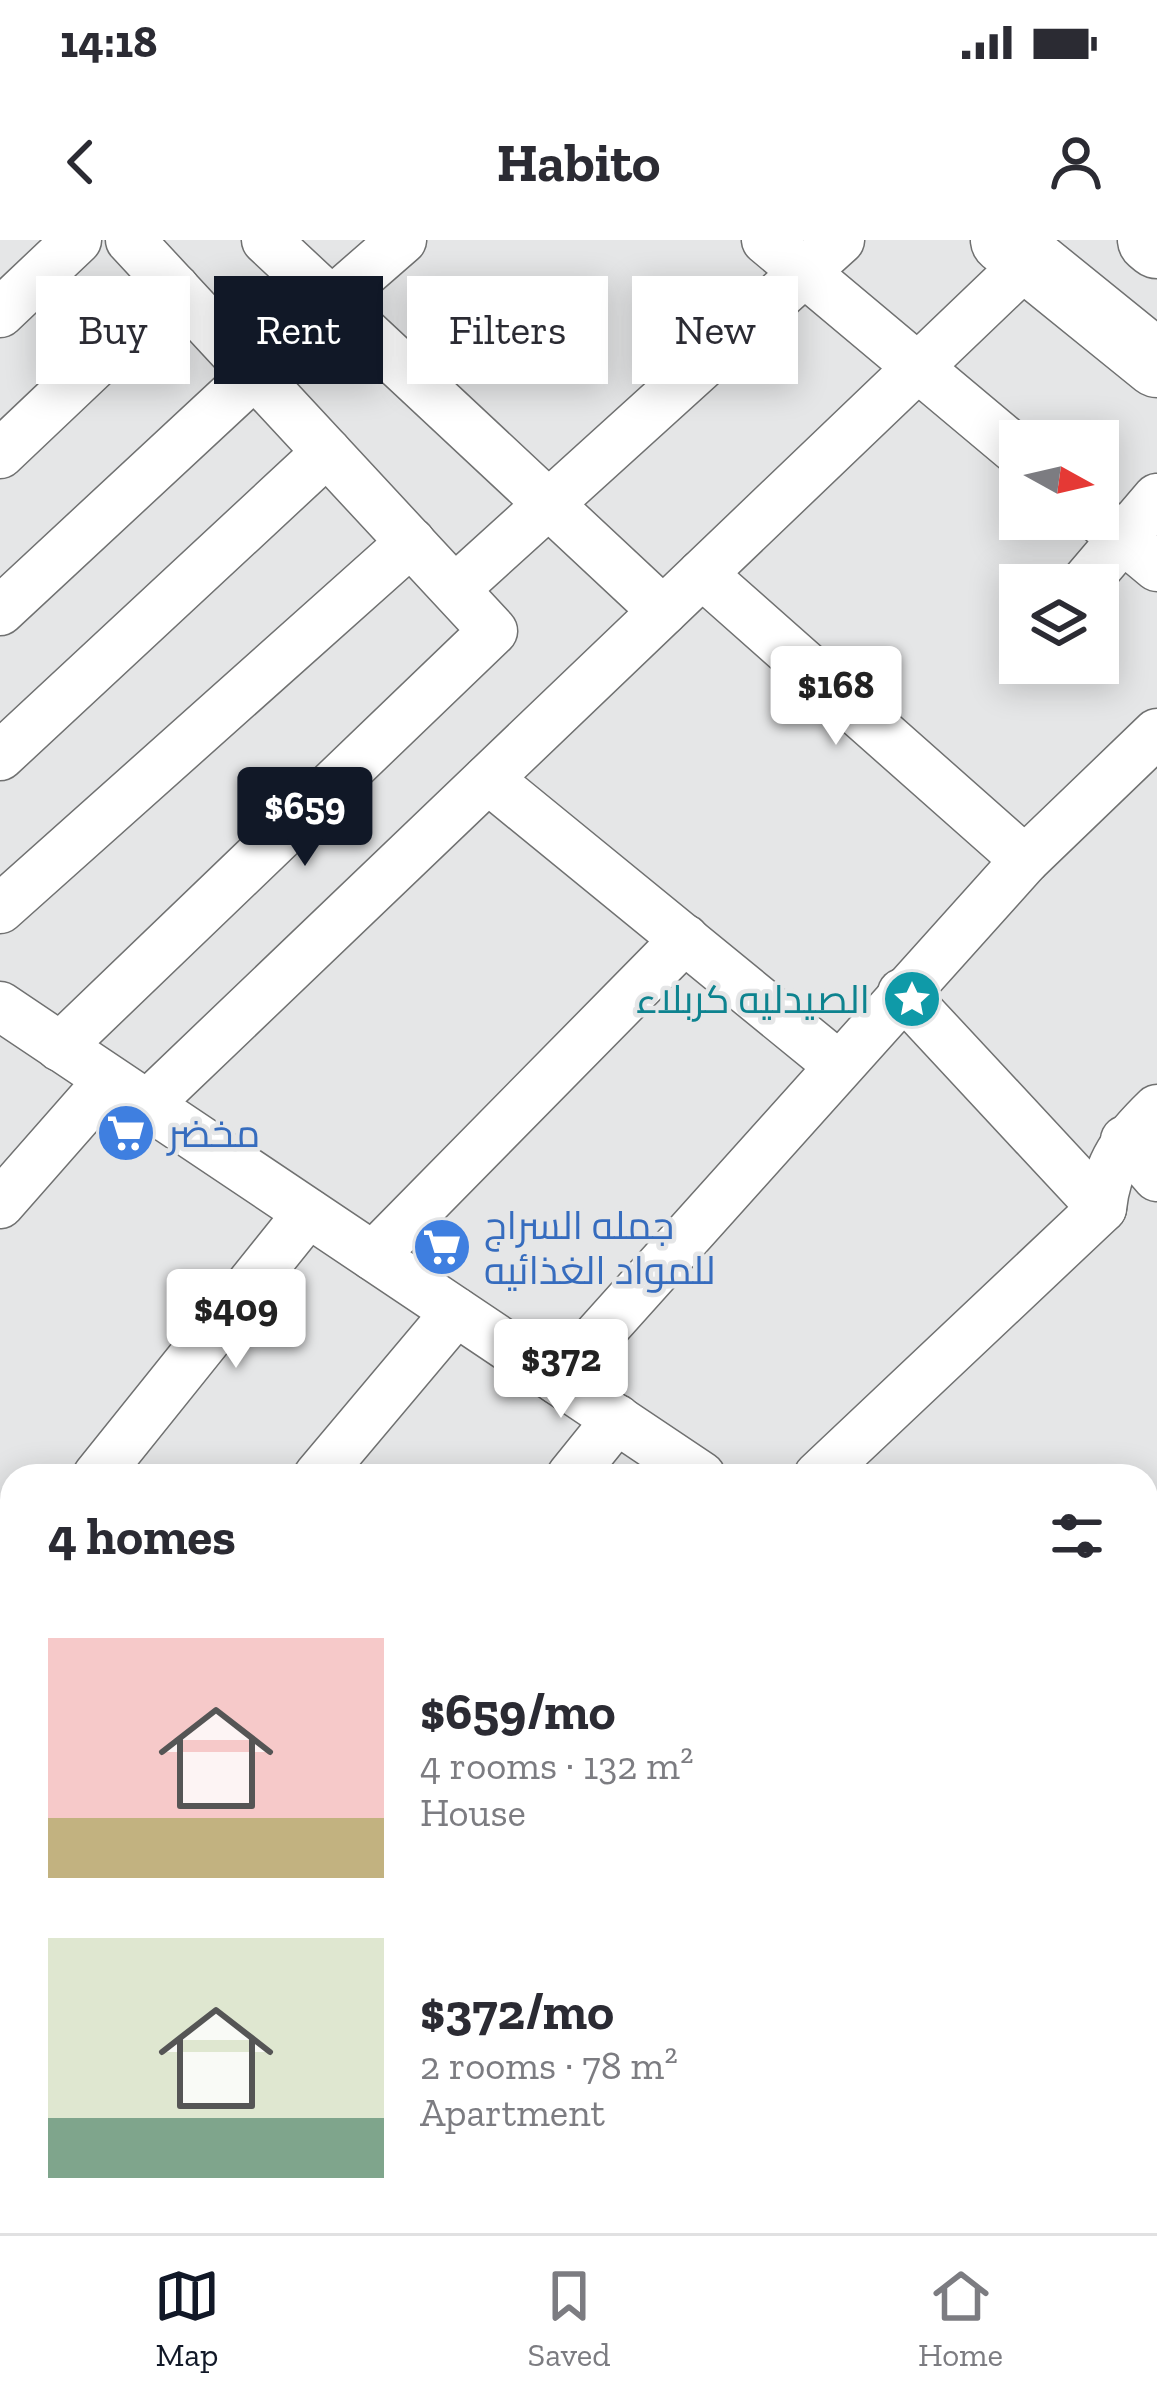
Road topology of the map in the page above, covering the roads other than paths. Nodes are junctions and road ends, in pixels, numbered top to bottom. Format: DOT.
graph roads {
  1 [pos="77,240"];
  2 [pos="130,240"];
  3 [pos="266,240"];
  4 [pos="402,240"];
  5 [pos="766,240"];
  6 [pos="1017,251"];
  7 [pos="823,256"];
  8 [pos="164,276"];
  9 [pos="304,276"];
  10 [pos="361,276"];
  11 [pos="190,304"];
  12 [pos="0,313"];
  13 [pos="214,330"];
  14 [pos="383,349"];
  15 [pos="1157,364"];
  16 [pos="918,368"];
  17 [pos="74,384"];
  18 [pos="243,384"];
  19 [pos="263,384"];
  20 [pos="999,436"];
  21 [pos="327,452"];
  22 [pos="0,454"];
  23 [pos="1157,498"];
  24 [pos="549,504"];
  25 [pos="1126,541"];
  26 [pos="411,542"];
  27 [pos="1104,564"];
  28 [pos="702,574"];
  29 [pos="455,589"];
  30 [pos="0,611"];
  31 [pos="663,611"];
  32 [pos="1157,733"];
  33 [pos="0,756"];
  34 [pos="488,779"];
  35 [pos="1025,860"];
  36 [pos="0,909"];
  37 [pos="685,939"];
  38 [pos="902,993"];
  39 [pos="5,1021"];
  40 [pos="59,1047"];
  41 [pos="838,1065"];
  42 [pos="128,1092"];
  43 [pos="1141,1125"];
  44 [pos="1157,1177"];
  45 [pos="0,1204"];
  46 [pos="1102,1208"];
  47 [pos="308,1213"];
  48 [pos="373,1256"];
  49 [pos="456,1312"];
  50 [pos="558,1380"];
  51 [pos="616,1419"];
  52 [pos="108,1464"];
  53 [pos="328,1464"];
  54 [pos="580,1464"];
  55 [pos="683,1464"];
  56 [pos="831,1464"];
  1 -- 12 [label="street"];
  2 -- 8 [label="street"];
  3 -- 9 [label="street"];
  4 -- 10 [label="street"];
  5 -- 7 [label="street"];
  6 -- 15 [label="highway"];
  6 -- 16 [label="street"];
  7 -- 16 [label="street"];
  7 -- 24 [label="street"];
  11 -- 13 [label="street"];
  14 -- 24 [label="street"];
  16 -- 20 [label="street"];
  16 -- 28 [label="street"];
  17 -- 22 [label="street"];
  18 -- 30 [label="street"];
  19 -- 21 [label="street"];
  21 -- 26 [label="street"];
  21 -- 33 [label="street"];
  23 -- 25 [label="street"];
  24 -- 29 [label="street"];
  24 -- 31 [label="street"];
  25 -- 27 [label="street"];
  26 -- 29 [label="street"];
  26 -- 36 [label="street"];
  28 -- 31 [label="street"];
  28 -- 35 [label="street"];
  29 -- 40 [label="street"];
  31 -- 34 [label="street"];
  32 -- 35 [label="street"];
  34 -- 37 [label="street"];
  34 -- 42 [label="street"];
  35 -- 38 [label="street"];
  37 -- 41 [label="street"];
  37 -- 48 [label="street"];
  38 -- 41 [label="street"];
  38 -- 46 [label="street"];
  39 -- 40 [label="street"];
  40 -- 42 [label="street"];
  41 -- 50 [label="street"];
  42 -- 45 [label="street"];
  42 -- 47 [label="street"];
  43 -- 44 [label="street"];
  43 -- 46 [label="street"];
  46 -- 56 [label="street"];
  47 -- 48 [label="street"];
  47 -- 52 [label="street"];
  48 -- 49 [label="street"];
  49 -- 50 [label="street"];
  49 -- 53 [label="street"];
  50 -- 51 [label="street"];
  51 -- 54 [label="street"];
  51 -- 55 [label="street"];
}
